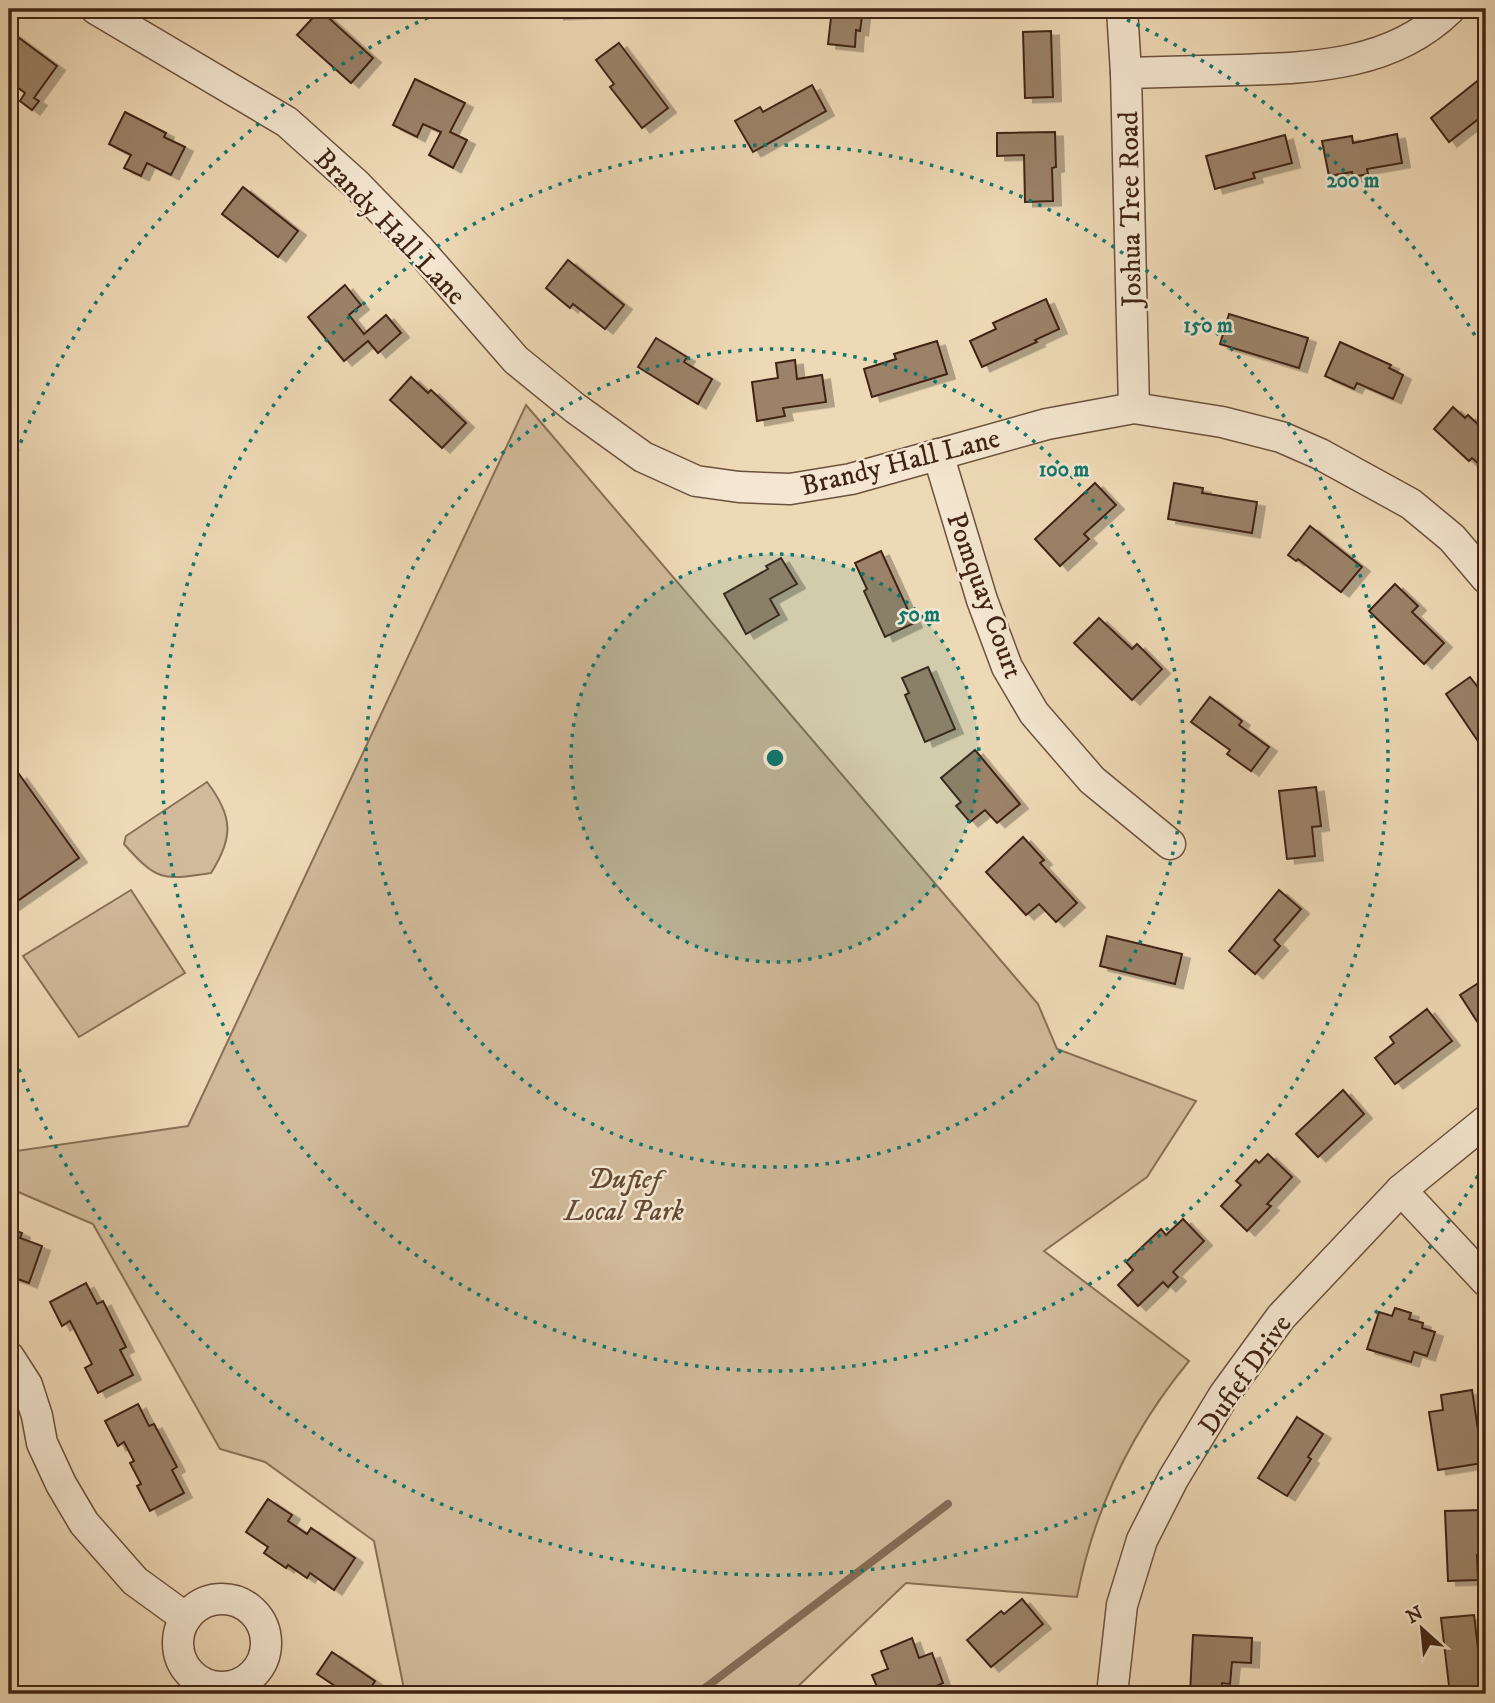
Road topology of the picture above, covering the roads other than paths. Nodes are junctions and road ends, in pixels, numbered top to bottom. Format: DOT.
graph roads {
  1 [pos="96,9"];
  2 [pos="1122,9"];
  3 [pos="1450,9"];
  4 [pos="1126,73"];
  5 [pos="1134,408"];
  6 [pos="938,454"];
  7 [pos="1486,578"];
  8 [pos="1170,844"];
  9 [pos="1486,1121"];
  10 [pos="1401,1190"];
  11 [pos="1486,1281"];
  12 [pos="9,1357"];
  13 [pos="186,1618"];
  14 [pos="1112,1694"];
  1 -- 6 [label="street, Brandy Hall Lane"];
  2 -- 4 [label="street, Joshua Tree Road"];
  3 -- 4 [label="street"];
  4 -- 5 [label="street, Joshua Tree Road"];
  5 -- 6 [label="street, Brandy Hall Lane"];
  5 -- 7 [label="street, Brandy Hall Lane"];
  6 -- 8 [label="street, Pomquay Court"];
  9 -- 10 [label="street, Dufief Drive"];
  10 -- 11 [label="street"];
  10 -- 14 [label="street, Dufief Drive"];
  12 -- 13 [label="street"];
}
